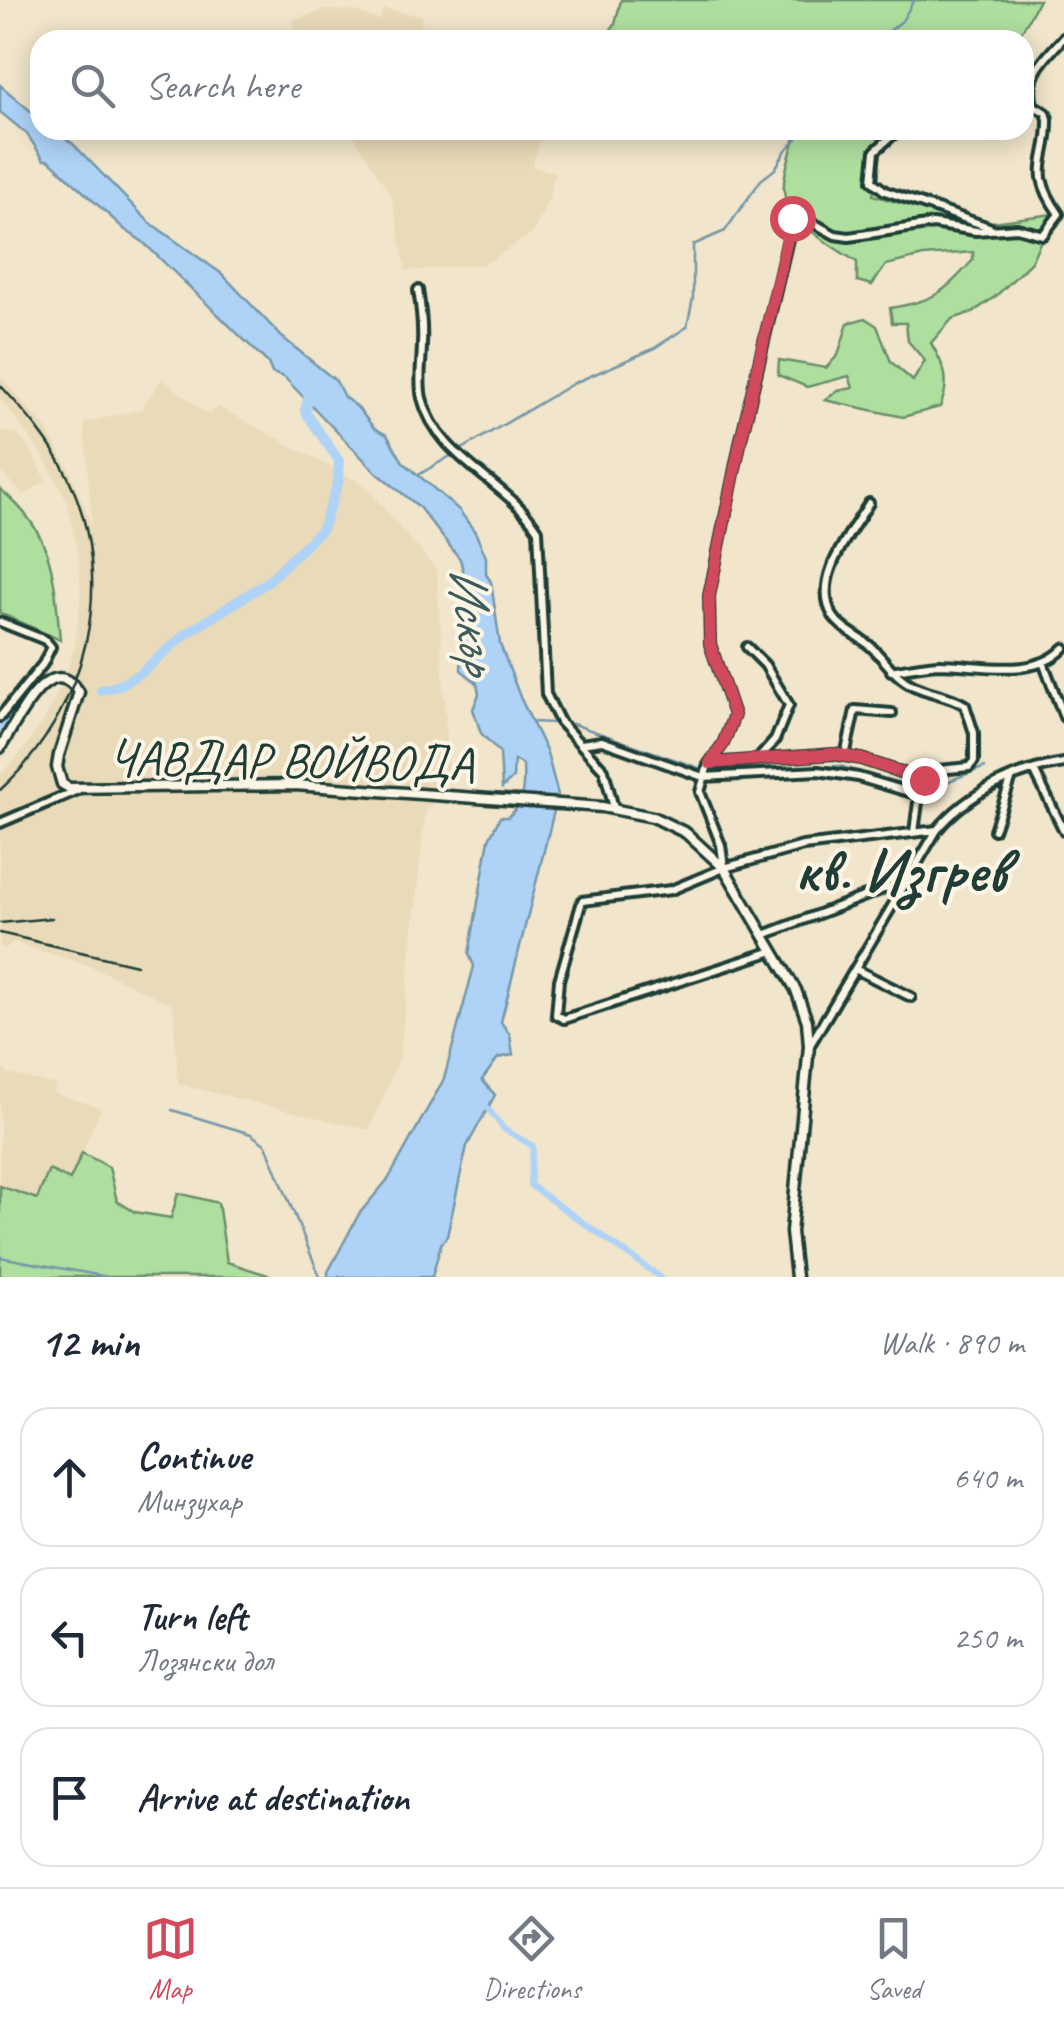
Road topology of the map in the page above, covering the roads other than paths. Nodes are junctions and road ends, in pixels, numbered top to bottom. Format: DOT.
graph roads {
  1 [pos="1064,37"];
  2 [pos="1034,71"];
  3 [pos="1034,106"];
  4 [pos="887,140"];
  5 [pos="1061,211"];
  6 [pos="994,228"];
  7 [pos="418,290"];
  8 [pos="869,503"];
  9 [pos="0,622"];
  10 [pos="748,647"];
  11 [pos="1064,648"];
  12 [pos="1044,662"];
  13 [pos="891,671"];
  14 [pos="892,713"];
  15 [pos="0,717"];
  16 [pos="1064,717"];
  17 [pos="580,744"];
  18 [pos="0,748"];
  19 [pos="845,756"];
  20 [pos="760,757"];
  21 [pos="1064,763"];
  22 [pos="706,770"];
  23 [pos="1034,770"];
  24 [pos="1012,779"];
  25 [pos="921,788"];
  26 [pos="78,790"];
  27 [pos="614,808"];
  28 [pos="0,822"];
  29 [pos="937,830"];
  30 [pos="994,830"];
  31 [pos="1064,831"];
  32 [pos="914,832"];
  33 [pos="724,868"];
  34 [pos="908,880"];
  35 [pos="764,935"];
  36 [pos="774,950"];
  37 [pos="856,970"];
  38 [pos="912,998"];
  39 [pos="809,1046"];
  40 [pos="796,1277"];
  1 -- 2 [label="street"];
  3 -- 5 [label="street"];
  4 -- 6 [label="street"];
  5 -- 6 [label="street"];
  6 -- 22 [label="street"];
  7 -- 17 [label="street"];
  8 -- 13 [label="street"];
  9 -- 15 [label="street"];
  10 -- 20 [label="street"];
  11 -- 12 [label="street"];
  12 -- 13 [label="street"];
  12 -- 16 [label="street"];
  13 -- 25 [label="street"];
  14 -- 19 [label="street"];
  17 -- 22 [label="street"];
  17 -- 27 [label="street"];
  18 -- 26 [label="street, ЧАВДАР ВОЙВОДА"];
  19 -- 20 [label="street"];
  19 -- 25 [label="street"];
  20 -- 22 [label="street"];
  21 -- 23 [label="street"];
  22 -- 25 [label="street"];
  22 -- 33 [label="street"];
  23 -- 24 [label="street"];
  23 -- 31 [label="street"];
  24 -- 29 [label="street"];
  24 -- 30 [label="street"];
  25 -- 32 [label="street"];
  26 -- 27 [label="street, ЧАВДАР ВОЙВОДА"];
  26 -- 28 [label="street"];
  27 -- 33 [label="street, ЧАВДАР ВОЙВОДА"];
  29 -- 32 [label="street"];
  29 -- 34 [label="street"];
  32 -- 33 [label="street"];
  33 -- 35 [label="street, ЧАВДАР ВОЙВОДА"];
  33 -- 36 [label="street"];
  34 -- 35 [label="street"];
  34 -- 37 [label="street"];
  35 -- 36 [label="street, ЧАВДАР ВОЙВОДА"];
  36 -- 39 [label="street, ЧАВДАР ВОЙВОДА"];
  37 -- 38 [label="street"];
  37 -- 39 [label="street"];
  39 -- 40 [label="street, ЧАВДАР ВОЙВОДА"];
}
